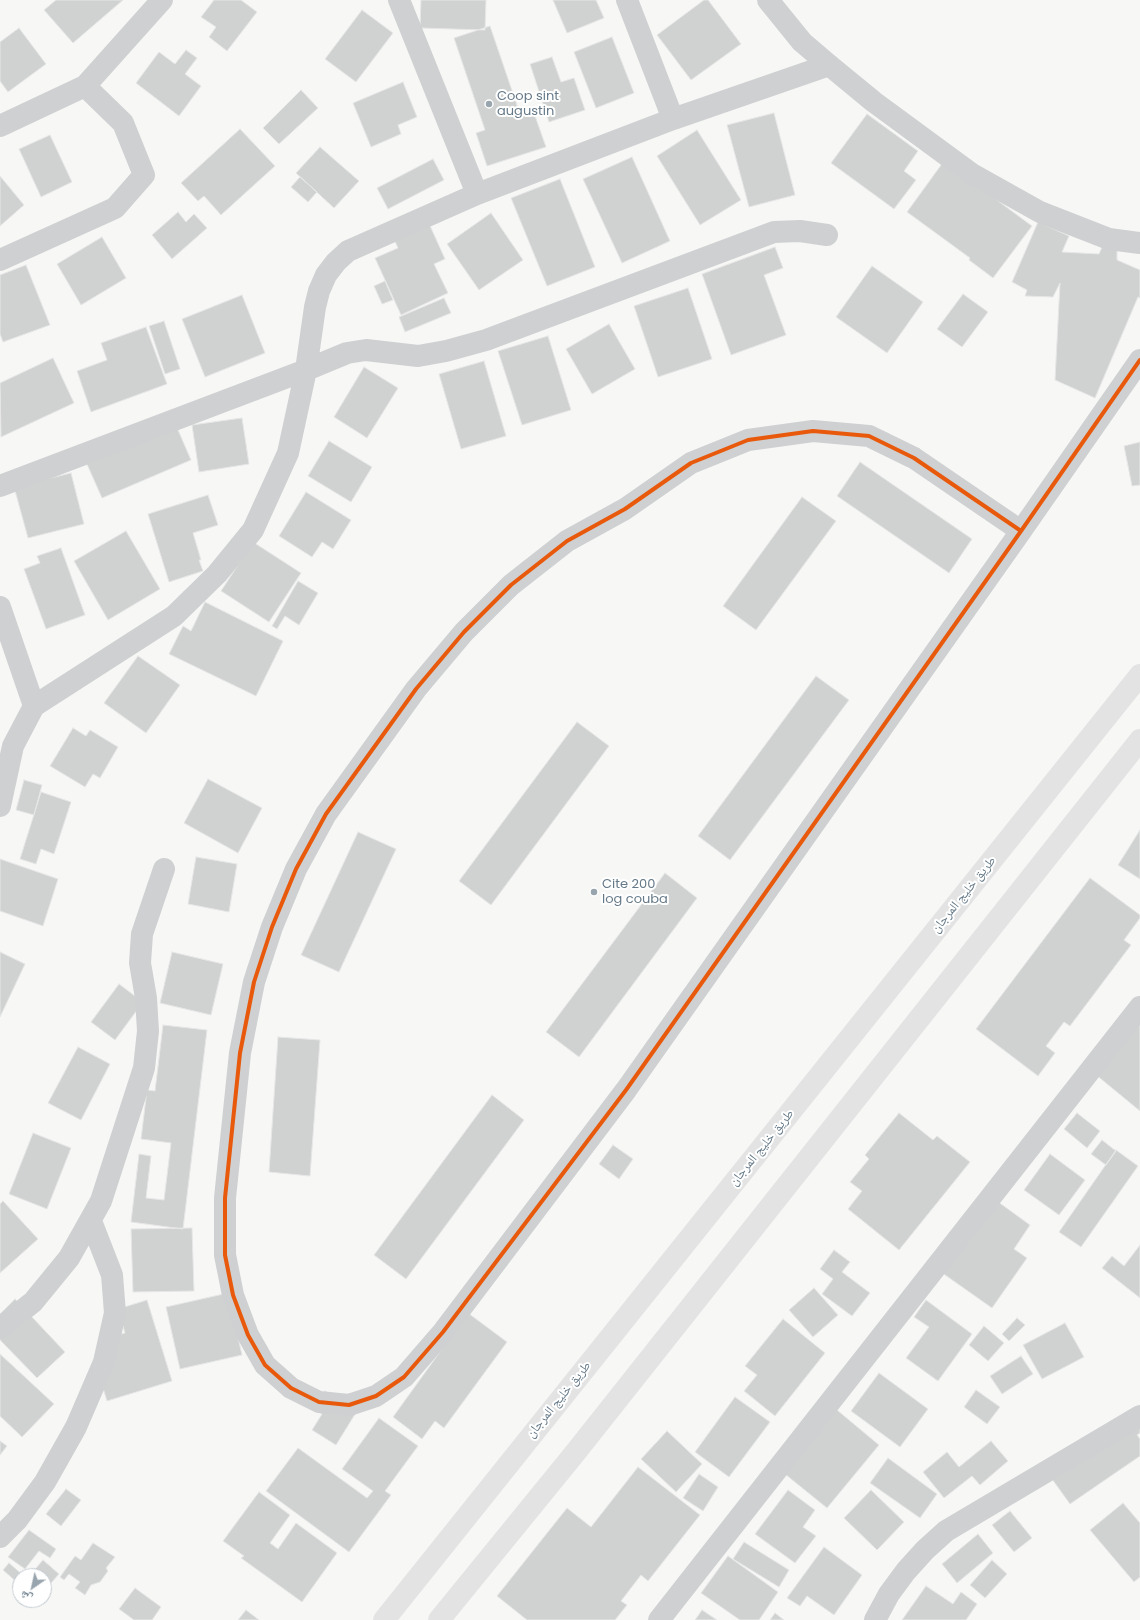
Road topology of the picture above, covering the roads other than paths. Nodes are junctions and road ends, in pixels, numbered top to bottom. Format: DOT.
graph roads {
  1 [pos="162,0"];
  2 [pos="399,0"];
  3 [pos="627,0"];
  4 [pos="768,0"];
  5 [pos="829,66"];
  6 [pos="85,86"];
  7 [pos="673,119"];
  8 [pos="0,126"];
  9 [pos="476,194"];
  10 [pos="827,235"];
  11 [pos="1140,243"];
  12 [pos="0,260"];
  13 [pos="1140,360"];
  14 [pos="306,370"];
  15 [pos="0,486"];
  16 [pos="1021,531"];
  17 [pos="0,608"];
  18 [pos="1140,675"];
  19 [pos="34,706"];
  20 [pos="1140,740"];
  21 [pos="0,806"];
  22 [pos="164,869"];
  23 [pos="1140,1008"];
  24 [pos="90,1221"];
  25 [pos="0,1328"];
  26 [pos="1140,1416"];
  27 [pos="0,1537"];
  28 [pos="384,1620"];
  29 [pos="439,1620"];
  30 [pos="659,1620"];
  31 [pos="875,1620"];
  1 -- 6 [label="street"];
  2 -- 9 [label="street"];
  3 -- 7 [label="street"];
  4 -- 5 [label="street"];
  5 -- 7 [label="street"];
  5 -- 11 [label="street"];
  6 -- 8 [label="street"];
  6 -- 12 [label="street"];
  7 -- 9 [label="street"];
  9 -- 14 [label="street"];
  10 -- 14 [label="street"];
  13 -- 16 [label="street"];
  14 -- 15 [label="street"];
  14 -- 19 [label="street"];
  16 -- 16 [label="street"];
  17 -- 19 [label="street"];
  18 -- 28 [label="main road, طريق خليج المرجان"];
  19 -- 21 [label="street"];
  20 -- 29 [label="main road"];
  22 -- 24 [label="street"];
  23 -- 30 [label="street"];
  24 -- 25 [label="street"];
  24 -- 27 [label="street"];
  26 -- 31 [label="street"];
}
